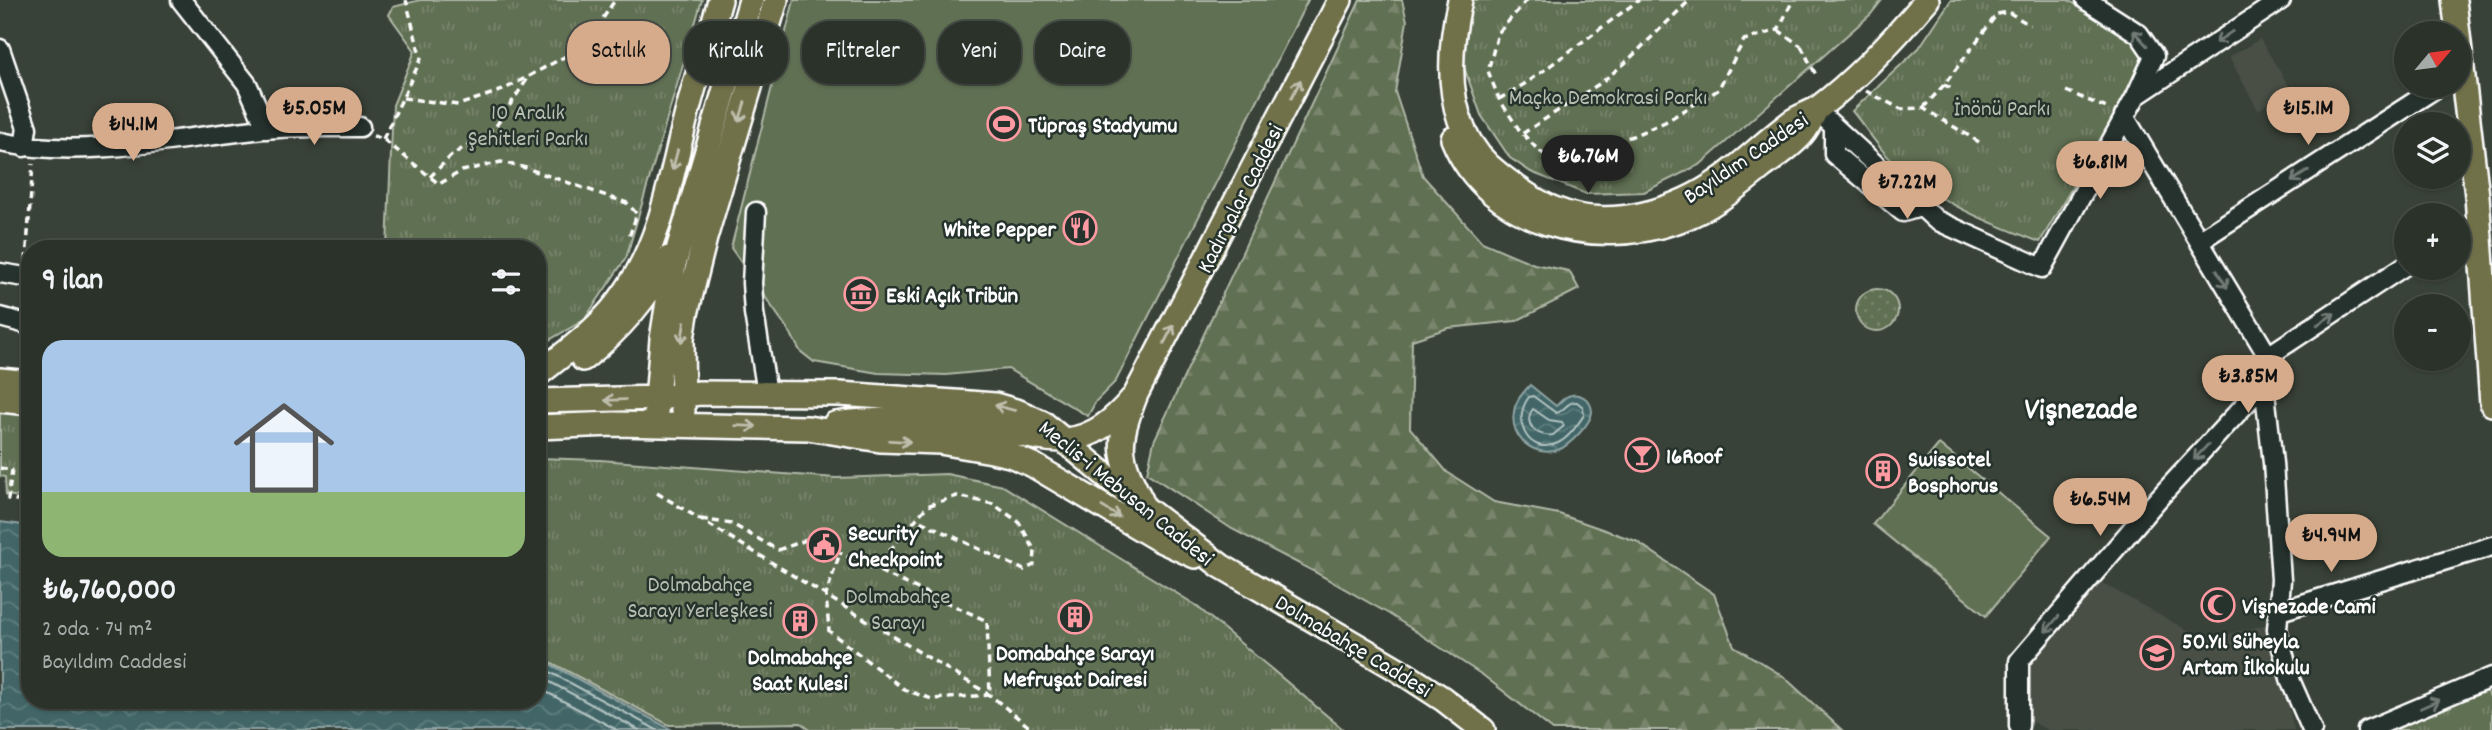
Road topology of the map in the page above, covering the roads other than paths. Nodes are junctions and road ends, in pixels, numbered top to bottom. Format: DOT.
graph roads {
  1 [pos="181,0"];
  2 [pos="720,0"];
  3 [pos="751,0"];
  4 [pos="776,0"];
  5 [pos="1340,0"];
  6 [pos="1447,0"];
  7 [pos="1460,0"];
  8 [pos="1927,0"];
  9 [pos="2086,0"];
  10 [pos="2281,0"];
  11 [pos="2454,0"];
  12 [pos="2254,7"];
  13 [pos="2456,21"];
  14 [pos="0,49"];
  15 [pos="2136,96"];
  16 [pos="2420,98"];
  17 [pos="2466,98"];
  18 [pos="1816,110"];
  19 [pos="2124,116"];
  20 [pos="359,127"];
  21 [pos="267,129"];
  22 [pos="0,142"];
  23 [pos="29,147"];
  24 [pos="2485,195"];
  25 [pos="757,212"];
  26 [pos="2471,226"];
  27 [pos="682,234"];
  28 [pos="2199,241"];
  29 [pos="2471,243"];
  30 [pos="0,273"];
  31 [pos="2394,273"];
  32 [pos="21,276"];
  33 [pos="0,317"];
  34 [pos="21,323"];
  35 [pos="2268,356"];
  36 [pos="546,370"];
  37 [pos="546,374"];
  38 [pos="2491,374"];
  39 [pos="0,380"];
  40 [pos="21,382"];
  41 [pos="2264,384"];
  42 [pos="767,393"];
  43 [pos="1136,394"];
  44 [pos="683,397"];
  45 [pos="659,398"];
  46 [pos="0,400"];
  47 [pos="546,401"];
  48 [pos="21,402"];
  49 [pos="2492,404"];
  50 [pos="683,424"];
  51 [pos="654,425"];
  52 [pos="546,427"];
  53 [pos="808,428"];
  54 [pos="1065,440"];
  55 [pos="1146,509"];
  56 [pos="2492,546"];
  57 [pos="1221,566"];
  58 [pos="2280,611"];
  59 [pos="2492,677"];
  60 [pos="2018,729"];
  61 [pos="1483,730"];
  62 [pos="2312,730"];
  63 [pos="2367,730"];
  1 -- 21 [label="street"];
  2 -- 36 [label="main road, one-way"];
  3 -- 27 [label="main road"];
  4 -- 44 [label="main road, one-way"];
  43 -- 5 [label="main road, Kadırgalar Caddesi, one-way"];
  6 -- 18 [label="main road, Bayıldım Caddesi"];
  7 -- 18 [label="main road, Bayıldım Caddesi"];
  8 -- 18 [label="main road, Bayıldım Caddesi"];
  15 -- 9 [label="street, one-way"];
  10 -- 12 [label="street"];
  11 -- 13 [label="main road"];
  12 -- 15 [label="street, one-way"];
  14 -- 23 [label="street"];
  15 -- 19 [label="street"];
  16 -- 28 [label="street, one-way"];
  17 -- 24 [label="main road"];
  18 -- 19 [label="street"];
  19 -- 28 [label="street"];
  20 -- 21 [label="street"];
  21 -- 23 [label="street"];
  22 -- 23 [label="street"];
  24 -- 26 [label="main road"];
  25 -- 42 [label="street"];
  27 -- 37 [label="main road"];
  27 -- 45 [label="main road"];
  28 -- 35 [label="street, one-way"];
  29 -- 38 [label="main road"];
  30 -- 32 [label="street"];
  35 -- 31 [label="street, one-way"];
  33 -- 34 [label="street"];
  35 -- 41 [label="street"];
  38 -- 49 [label="main road"];
  39 -- 40 [label="main road"];
  41 -- 58 [label="street"];
  41 -- 60 [label="street, one-way"];
  42 -- 44 [label="main road, Meclis-i Mebusan Caddesi"];
  54 -- 42 [label="main road, Meclis-i Mebusan Caddesi, one-way"];
  43 -- 54 [label="main road, Kadırgalar Caddesi"];
  43 -- 55 [label="main road, Kadırgalar Caddesi"];
  44 -- 45 [label="main road, Meclis-i Mebusan Caddesi"];
  44 -- 50 [label="main road"];
  45 -- 47 [label="main road, Meclis-i Mebusan Caddesi, one-way"];
  45 -- 51 [label="main road"];
  46 -- 48 [label="main road"];
  50 -- 51 [label="main road, Meclis-i Mebusan Caddesi"];
  50 -- 53 [label="main road, Meclis-i Mebusan Caddesi, one-way"];
  51 -- 52 [label="main road, Meclis-i Mebusan Caddesi"];
  53 -- 54 [label="main road"];
  53 -- 57 [label="main road, Meclis-i Mebusan Caddesi, one-way"];
  54 -- 55 [label="main road, Meclis-i Mebusan Caddesi"];
  55 -- 57 [label="main road, Meclis-i Mebusan Caddesi"];
  56 -- 58 [label="street"];
  57 -- 61 [label="main road, Dolmabahçe Caddesi"];
  58 -- 62 [label="street"];
  63 -- 59 [label="street, one-way"];
}
